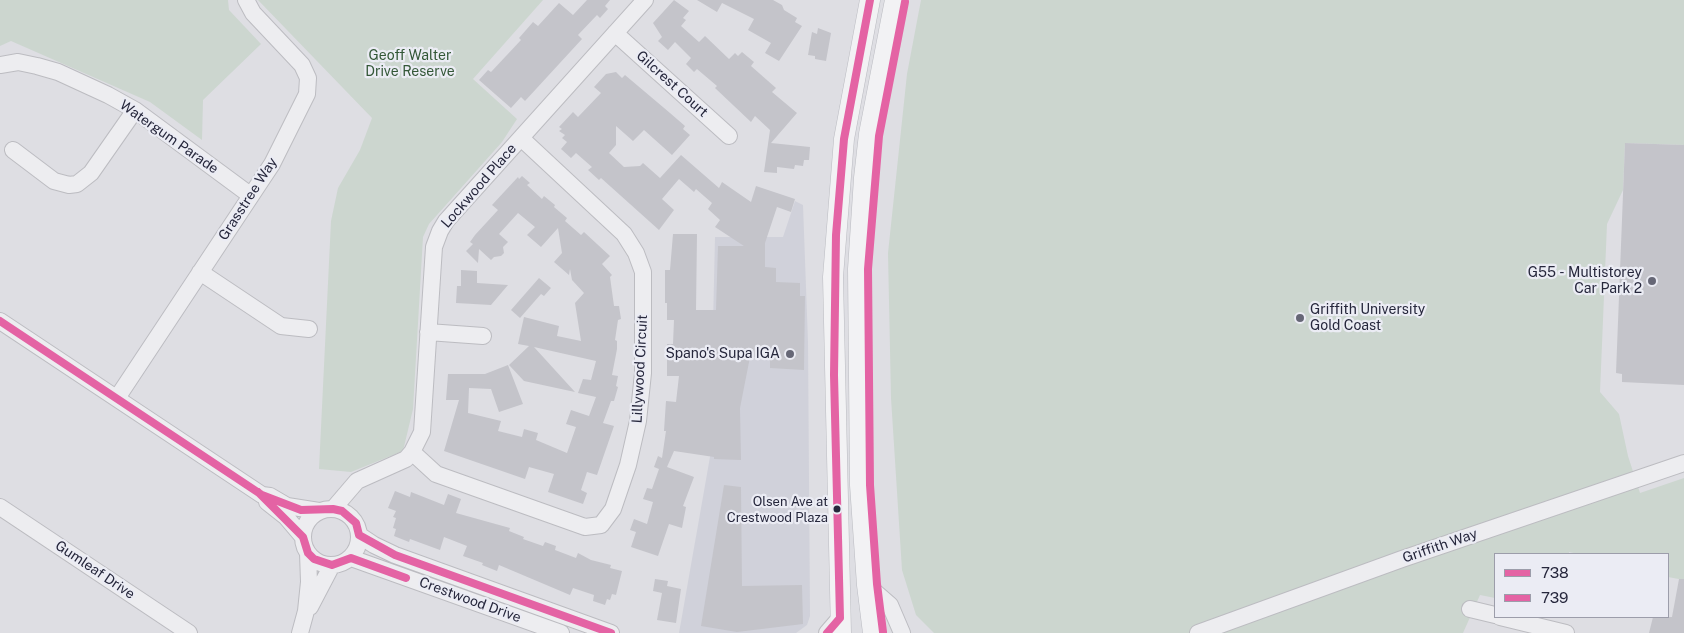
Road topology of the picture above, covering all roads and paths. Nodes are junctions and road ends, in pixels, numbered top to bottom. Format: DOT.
graph roads {
  1 [pos="246,0"];
  2 [pos="645,0"];
  3 [pos="870,0"];
  4 [pos="895,0"];
  5 [pos="615,32"];
  6 [pos="0,65"];
  7 [pos="135,110"];
  8 [pos="729,136"];
  9 [pos="521,138"];
  10 [pos="13,150"];
  11 [pos="250,195"];
  12 [pos="200,272"];
  13 [pos="0,321"];
  14 [pos="309,329"];
  15 [pos="428,332"];
  16 [pos="483,336"];
  17 [pos="117,398"];
  18 [pos="412,452"];
  19 [pos="1684,463"];
  20 [pos="365,478"];
  21 [pos="262,495"];
  22 [pos="0,508"];
  23 [pos="326,510"];
  24 [pos="353,519"];
  25 [pos="359,534"];
  26 [pos="305,545"];
  27 [pos="350,558"];
  28 [pos="332,565"];
  29 [pos="867,585"];
  30 [pos="1470,609"];
  31 [pos="306,611"];
  32 [pos="1494,616"];
  33 [pos="1504,618"];
  34 [pos="166,627"];
  35 [pos="836,628"];
  36 [pos="189,633"];
  37 [pos="300,633"];
  38 [pos="561,633"];
  39 [pos="611,633"];
  40 [pos="873,633"];
  41 [pos="902,633"];
  42 [pos="1198,633"];
  43 [pos="1566,633"];
  1 -- 11 [label="street, Grasstree Way"];
  2 -- 5 [label="street, Lockwood Place"];
  3 -- 35 [label="main road"];
  4 -- 29 [label="main road"];
  5 -- 8 [label="street, Gilcrest Court"];
  5 -- 9 [label="street, Lockwood Place"];
  6 -- 7 [label="street, Watergum Parade"];
  7 -- 10 [label="street"];
  7 -- 11 [label="street, Watergum Parade"];
  9 -- 15 [label="street, Lockwood Place"];
  9 -- 18 [label="street, Lillywood Circuit"];
  11 -- 12 [label="street, Grasstree Way"];
  12 -- 14 [label="street"];
  12 -- 17 [label="street, Grasstree Way"];
  13 -- 17 [label="street"];
  15 -- 16 [label="street"];
  15 -- 18 [label="street, Lockwood Place"];
  17 -- 21 [label="street"];
  18 -- 20 [label="street"];
  19 -- 42 [label="street, Griffith Way"];
  20 -- 23 [label="street"];
  20 -- 24 [label="street"];
  21 -- 23 [label="street"];
  21 -- 26 [label="street"];
  22 -- 34 [label="street, Gumleaf Drive"];
  23 -- 24 [label="street"];
  23 -- 26 [label="street"];
  24 -- 25 [label="street"];
  25 -- 27 [label="street"];
  25 -- 39 [label="street, Crestwood Drive"];
  26 -- 28 [label="street"];
  26 -- 31 [label="street"];
  27 -- 28 [label="street"];
  27 -- 38 [label="street, Crestwood Drive"];
  28 -- 31 [label="street"];
  29 -- 40 [label="main road"];
  29 -- 41 [label="street"];
  30 -- 32 [label="street"];
  31 -- 37 [label="street"];
  33 -- 43 [label="street"];
  34 -- 36 [label="street, Gumleaf Drive"];
}
